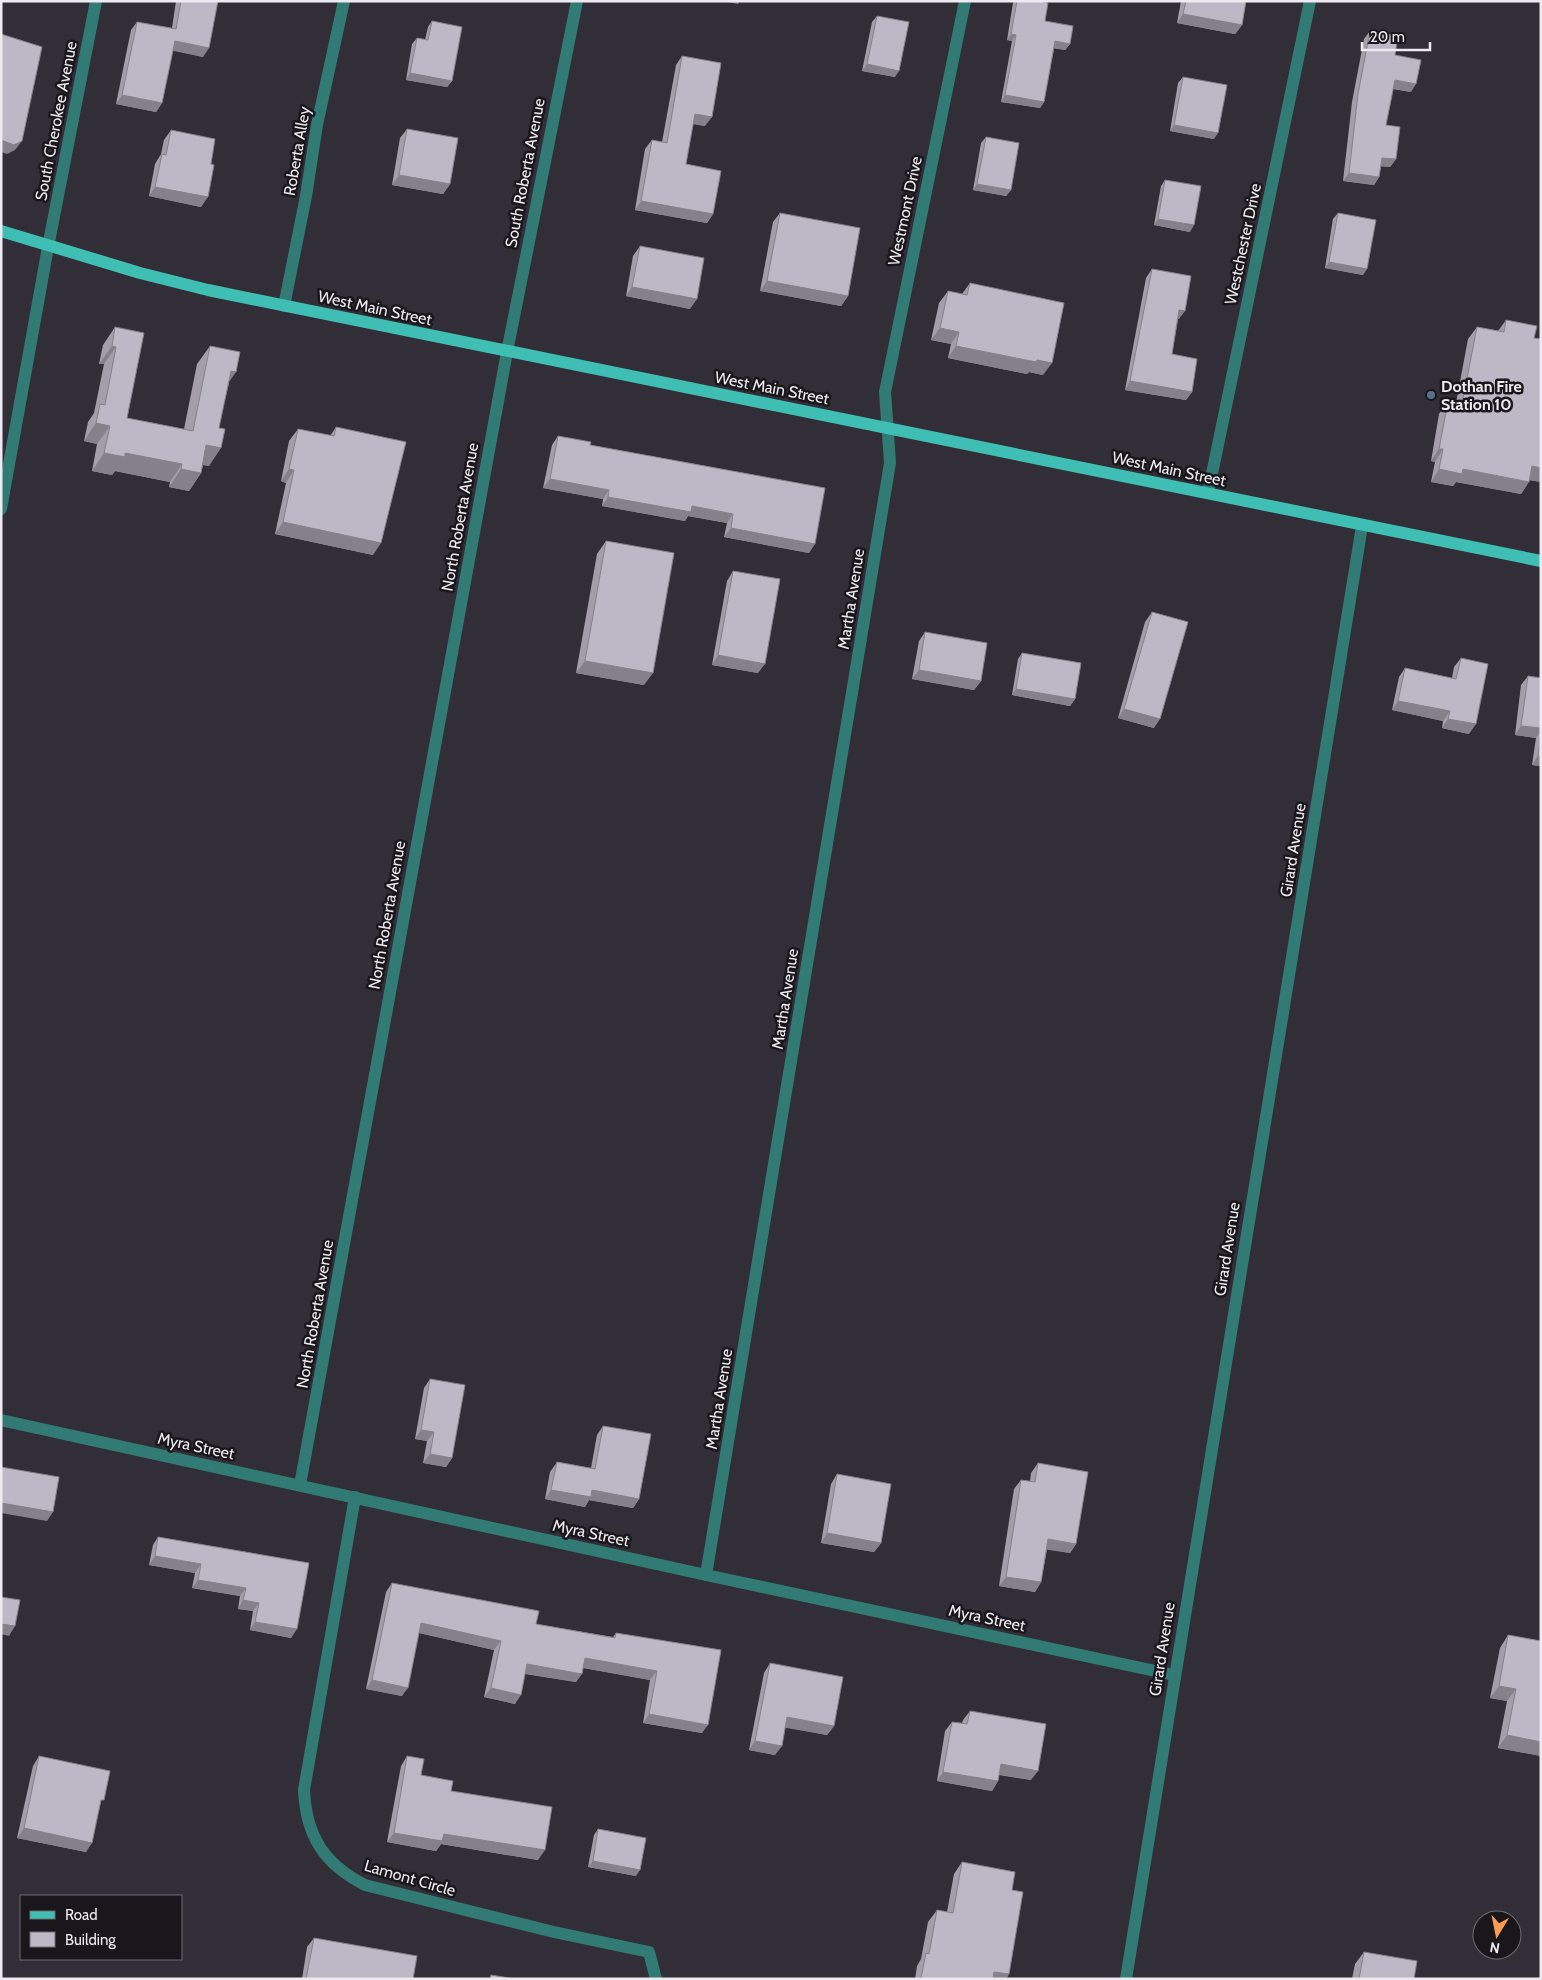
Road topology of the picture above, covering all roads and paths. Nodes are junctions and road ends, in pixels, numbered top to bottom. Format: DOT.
graph roads {
  1 [pos="96,1"];
  2 [pos="344,1"];
  3 [pos="577,1"];
  4 [pos="965,1"];
  5 [pos="1310,1"];
  6 [pos="1,231"];
  7 [pos="48,247"];
  8 [pos="284,306"];
  9 [pos="507,352"];
  10 [pos="887,428"];
  11 [pos="1208,493"];
  12 [pos="1,509"];
  13 [pos="1362,526"];
  14 [pos="1541,562"];
  15 [pos="1,1420"];
  16 [pos="300,1485"];
  17 [pos="355,1497"];
  18 [pos="706,1575"];
  19 [pos="1174,1675"];
  20 [pos="656,1979"];
  21 [pos="1126,1979"];
  1 -- 7 [label="street, South Cherokee Avenue"];
  2 -- 8 [label="street, Roberta Alley"];
  3 -- 9 [label="street, South Roberta Avenue"];
  4 -- 10 [label="street, Westmont Drive"];
  5 -- 11 [label="street, Westchester Drive"];
  6 -- 7 [label="main road, West Main Street"];
  7 -- 8 [label="main road, West Main Street"];
  7 -- 12 [label="street, South Cherokee Avenue"];
  8 -- 9 [label="main road, West Main Street"];
  9 -- 10 [label="main road, West Main Street"];
  9 -- 16 [label="street, North Roberta Avenue"];
  10 -- 11 [label="main road, West Main Street"];
  10 -- 18 [label="street, Martha Avenue"];
  11 -- 13 [label="main road, West Main Street"];
  13 -- 14 [label="main road, West Main Street"];
  13 -- 19 [label="street, Girard Avenue"];
  15 -- 16 [label="street, Myra Street"];
  16 -- 17 [label="street, Myra Street"];
  17 -- 18 [label="street, Myra Street"];
  17 -- 20 [label="street, Lamont Circle"];
  18 -- 19 [label="street, Myra Street"];
  19 -- 21 [label="street, Girard Avenue"];
}
